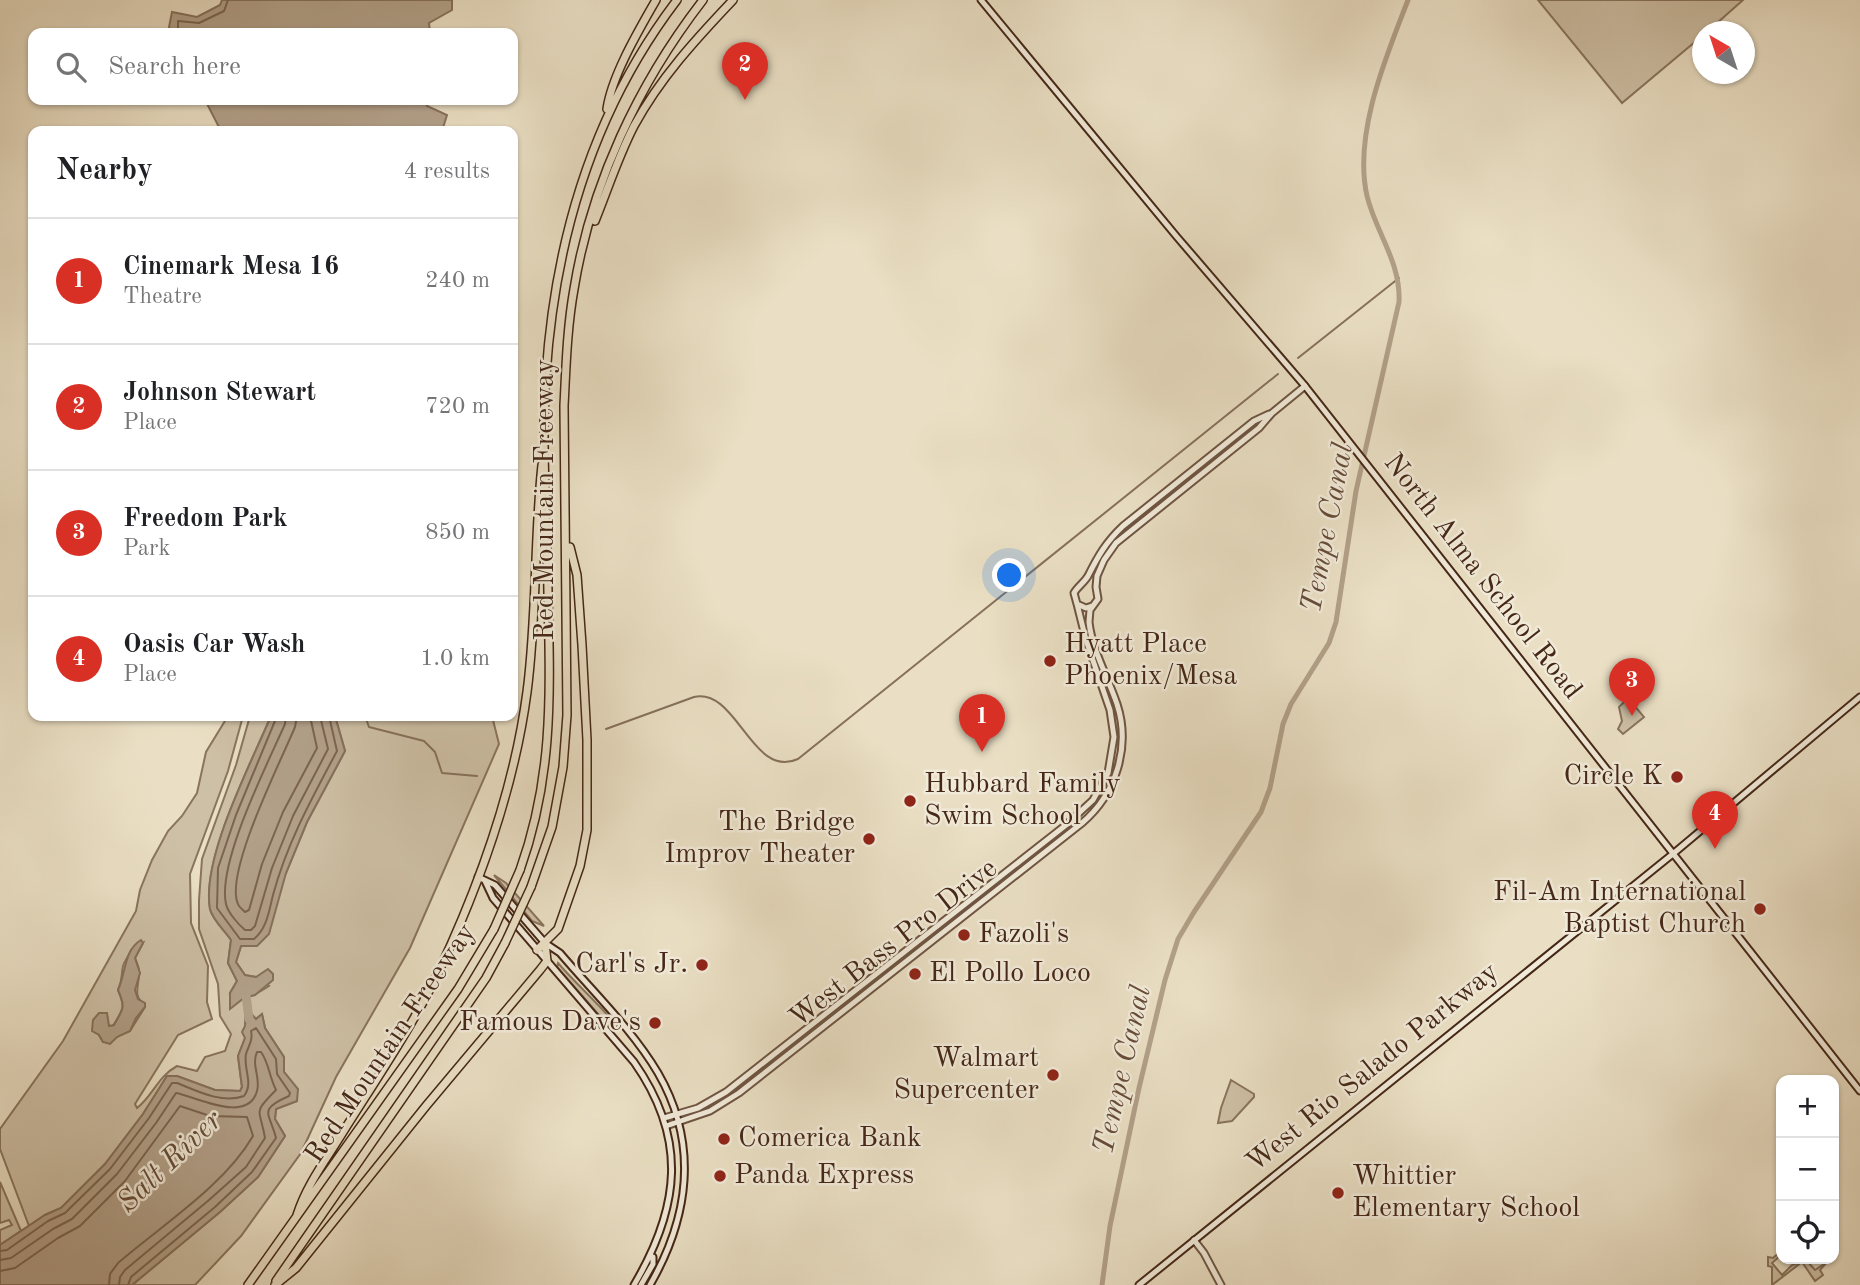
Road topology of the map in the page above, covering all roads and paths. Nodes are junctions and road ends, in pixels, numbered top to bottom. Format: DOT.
graph roads {
  1 [pos="656,0"];
  2 [pos="677,0"];
  3 [pos="703,0"];
  4 [pos="733,0"];
  5 [pos="981,0"];
  6 [pos="606,117"];
  7 [pos="582,254"];
  8 [pos="1305,386"];
  9 [pos="1272,413"];
  10 [pos="545,435"];
  11 [pos="566,533"];
  12 [pos="1082,584"];
  13 [pos="1096,587"];
  14 [pos="1077,604"];
  15 [pos="1092,606"];
  16 [pos="1860,697"];
  17 [pos="1674,853"];
  18 [pos="481,879"];
  19 [pos="545,943"];
  20 [pos="537,950"];
  21 [pos="547,961"];
  22 [pos="1860,1091"];
  23 [pos="670,1117"];
  24 [pos="672,1124"];
  25 [pos="297,1215"];
  26 [pos="1194,1240"];
  27 [pos="652,1254"];
  28 [pos="248,1285"];
  29 [pos="275,1285"];
  30 [pos="634,1285"];
  31 [pos="641,1285"];
  32 [pos="650,1285"];
  33 [pos="1139,1285"];
  34 [pos="1221,1285"];
  1 -- 6 [label="highway"];
  2 -- 6 [label="highway, Red Mountain Freeway"];
  3 -- 7 [label="highway, Red Mountain Freeway"];
  4 -- 7 [label="highway"];
  5 -- 8 [label="main road, North Alma School Road"];
  6 -- 10 [label="highway, Red Mountain Freeway"];
  7 -- 11 [label="highway, Red Mountain Freeway"];
  8 -- 9 [label="main road, West Bass Pro Drive"];
  8 -- 17 [label="main road, North Alma School Road"];
  9 -- 12 [label="main road, West Bass Pro Drive"];
  9 -- 13 [label="main road, West Bass Pro Drive"];
  10 -- 18 [label="highway"];
  10 -- 25 [label="highway, Red Mountain Freeway, bridge"];
  11 -- 19 [label="highway"];
  11 -- 29 [label="highway, Red Mountain Freeway, bridge"];
  12 -- 13 [label="main road"];
  12 -- 14 [label="main road, West Bass Pro Drive"];
  13 -- 15 [label="main road, West Bass Pro Drive"];
  14 -- 15 [label="main road"];
  14 -- 23 [label="main road, West Bass Pro Drive"];
  15 -- 24 [label="main road, West Bass Pro Drive"];
  16 -- 17 [label="main road, West Rio Salado Parkway"];
  17 -- 22 [label="main road, North Alma School Road"];
  17 -- 26 [label="main road, West Rio Salado Parkway"];
  18 -- 19 [label="main road"];
  18 -- 20 [label="main road"];
  18 -- 25 [label="highway"];
  19 -- 20 [label="highway"];
  19 -- 21 [label="highway"];
  19 -- 23 [label="main road"];
  20 -- 21 [label="main road"];
  21 -- 23 [label="main road"];
  21 -- 29 [label="highway"];
  23 -- 24 [label="main road"];
  23 -- 24 [label="main road"];
  24 -- 27 [label="main road"];
  24 -- 32 [label="main road"];
  25 -- 28 [label="highway, Red Mountain Freeway"];
  26 -- 33 [label="main road, West Rio Salado Parkway"];
  26 -- 34 [label="main road"];
  27 -- 30 [label="main road"];
  27 -- 31 [label="main road"];
}
